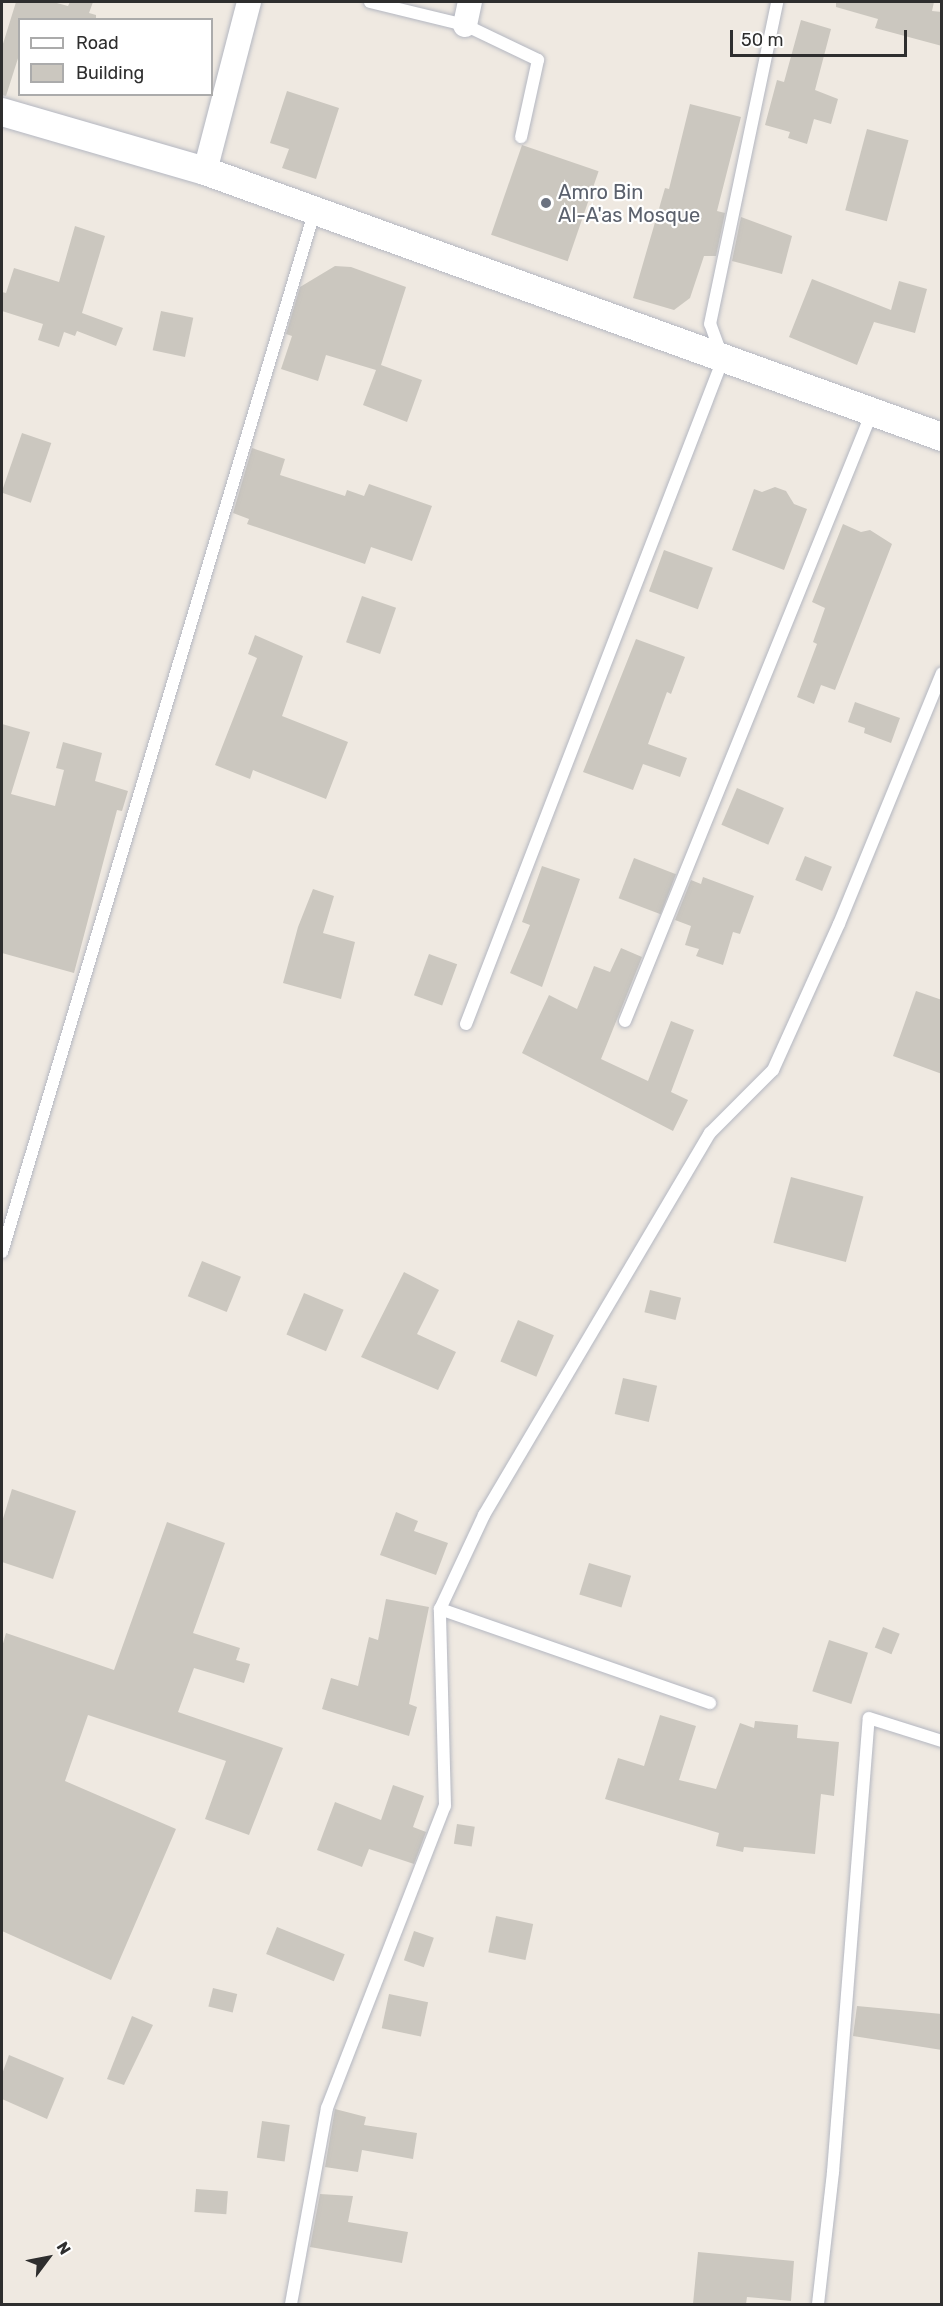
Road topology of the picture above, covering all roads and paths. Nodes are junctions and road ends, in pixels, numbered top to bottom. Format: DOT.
graph roads {
  1 [pos="249,2"];
  2 [pos="370,2"];
  3 [pos="470,2"];
  4 [pos="777,2"];
  5 [pos="465,26"];
  6 [pos="2,112"];
  7 [pos="521,137"];
  8 [pos="205,171"];
  9 [pos="315,210"];
  10 [pos="723,359"];
  11 [pos="872,412"];
  12 [pos="942,437"];
  13 [pos="942,673"];
  14 [pos="625,1021"];
  15 [pos="466,1024"];
  16 [pos="2,1252"];
  17 [pos="440,1609"];
  18 [pos="710,1703"];
  19 [pos="942,1741"];
  20 [pos="291,2304"];
  21 [pos="818,2304"];
  1 -- 8 [label="street"];
  2 -- 5 [label="lane"];
  3 -- 5 [label="street"];
  4 -- 10 [label="lane"];
  5 -- 7 [label="lane"];
  6 -- 8 [label="street"];
  8 -- 9 [label="street"];
  9 -- 10 [label="street"];
  9 -- 16 [label="lane"];
  10 -- 11 [label="street"];
  10 -- 15 [label="lane"];
  11 -- 12 [label="street"];
  11 -- 14 [label="lane"];
  13 -- 17 [label="lane"];
  17 -- 18 [label="lane"];
  17 -- 20 [label="lane"];
  19 -- 21 [label="lane"];
}
